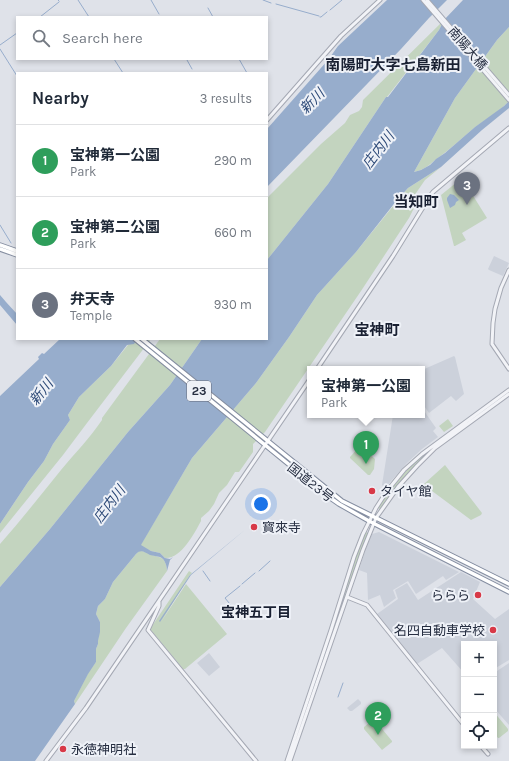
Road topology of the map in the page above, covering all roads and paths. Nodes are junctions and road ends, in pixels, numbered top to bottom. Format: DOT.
graph roads {
  1 [pos="380,0"];
  2 [pos="423,0"];
  3 [pos="427,0"];
  4 [pos="509,95"];
  5 [pos="509,100"];
  6 [pos="268,119"];
  7 [pos="509,128"];
  8 [pos="0,245"];
  9 [pos="0,249"];
  10 [pos="16,250"];
  11 [pos="16,254"];
  12 [pos="509,270"];
  13 [pos="136,340"];
  14 [pos="143,340"];
  15 [pos="319,366"];
  16 [pos="509,369"];
  17 [pos="307,384"];
  18 [pos="509,390"];
  19 [pos="509,394"];
  20 [pos="267,444"];
  21 [pos="322,488"];
  22 [pos="372,516"];
  23 [pos="376,518"];
  24 [pos="369,521"];
  25 [pos="374,524"];
  26 [pos="509,584"];
  27 [pos="509,592"];
  28 [pos="346,597"];
  29 [pos="159,601"];
  30 [pos="461,721"];
  31 [pos="484,749"];
  32 [pos="488,754"];
  33 [pos="46,761"];
  34 [pos="256,761"];
  35 [pos="287,761"];
  36 [pos="290,761"];
  1 -- 6 [label="street"];
  2 -- 5 [label="street, 南陽大橋"];
  3 -- 4 [label="street, 南陽大橋"];
  7 -- 15 [label="street"];
  8 -- 10 [label="highway"];
  9 -- 11 [label="highway"];
  12 -- 16 [label="street"];
  13 -- 20 [label="highway, 国道23号 / 23"];
  14 -- 20 [label="highway, 国道23号 / 23"];
  17 -- 20 [label="street"];
  18 -- 22 [label="street"];
  19 -- 23 [label="street"];
  20 -- 21 [label="highway, 国道23号 / 23"];
  20 -- 29 [label="street"];
  21 -- 22 [label="highway, 国道23号 / 23"];
  21 -- 24 [label="highway, 国道23号 / 23"];
  22 -- 23 [label="highway, 国道23号 / 23"];
  22 -- 24 [label="street"];
  23 -- 25 [label="street"];
  23 -- 26 [label="highway, 国道23号 / 23"];
  24 -- 25 [label="highway, 国道23号 / 23"];
  24 -- 35 [label="street"];
  25 -- 27 [label="highway, 国道23号 / 23"];
  25 -- 28 [label="street"];
  28 -- 30 [label="street"];
  28 -- 36 [label="street"];
  29 -- 33 [label="street"];
  29 -- 34 [label="street"];
  31 -- 32 [label="street"];
}
